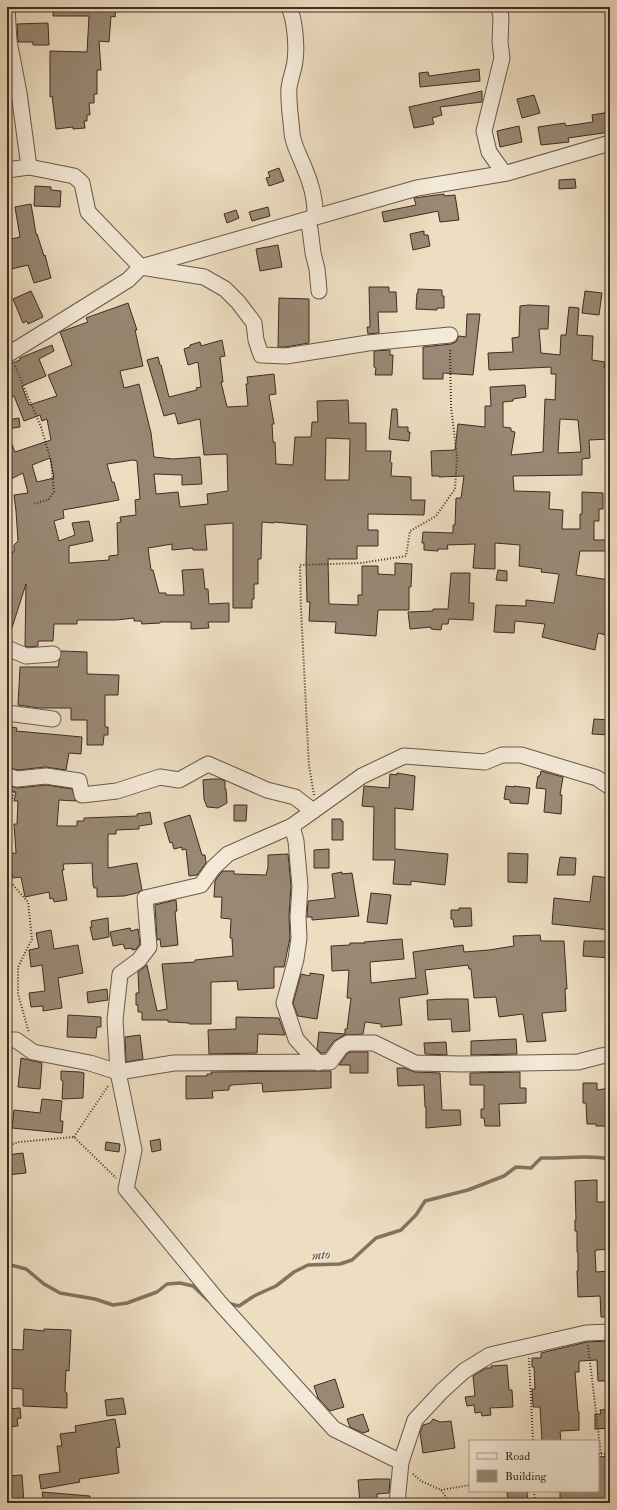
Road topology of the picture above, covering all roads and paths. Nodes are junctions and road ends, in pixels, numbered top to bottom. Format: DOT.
graph roads {
  1 [pos="289,7"];
  2 [pos="499,7"];
  3 [pos="7,8"];
  4 [pos="610,142"];
  5 [pos="30,167"];
  6 [pos="7,170"];
  7 [pos="504,173"];
  8 [pos="311,218"];
  9 [pos="141,267"];
  10 [pos="319,291"];
  11 [pos="450,335"];
  12 [pos="8,354"];
  13 [pos="33,504"];
  14 [pos="7,648"];
  15 [pos="53,654"];
  16 [pos="7,713"];
  17 [pos="53,719"];
  18 [pos="12,777"];
  19 [pos="610,787"];
  20 [pos="315,809"];
  21 [pos="7,819"];
  22 [pos="292,826"];
  23 [pos="7,878"];
  24 [pos="7,1040"];
  25 [pos="33,1052"];
  26 [pos="610,1055"];
  27 [pos="318,1063"];
  28 [pos="118,1072"];
  29 [pos="74,1137"];
  30 [pos="7,1146"];
  31 [pos="126,1189"];
  32 [pos="610,1332"];
  33 [pos="586,1333"];
  34 [pos="529,1345"];
  35 [pos="533,1440"];
  36 [pos="597,1440"];
  37 [pos="599,1454"];
  38 [pos="610,1454"];
  39 [pos="401,1462"];
  40 [pos="469,1485"];
  41 [pos="441,1490"];
  42 [pos="534,1492"];
  43 [pos="396,1503"];
  44 [pos="450,1503"];
  45 [pos="535,1503"];
  1 -- 8 [label="street"];
  2 -- 7 [label="street"];
  3 -- 5 [label="street"];
  4 -- 7 [label="street"];
  5 -- 6 [label="street"];
  5 -- 9 [label="street"];
  7 -- 8 [label="street"];
  8 -- 9 [label="street"];
  8 -- 10 [label="street"];
  9 -- 11 [label="street"];
  9 -- 12 [label="street"];
  11 -- 20 [label="path"];
  12 -- 13 [label="path"];
  14 -- 15 [label="street"];
  16 -- 17 [label="street"];
  18 -- 20 [label="street"];
  18 -- 21 [label="path"];
  19 -- 20 [label="street"];
  20 -- 22 [label="street"];
  22 -- 27 [label="street"];
  22 -- 28 [label="street"];
  23 -- 25 [label="path"];
  24 -- 25 [label="street"];
  25 -- 28 [label="street"];
  26 -- 27 [label="street"];
  27 -- 28 [label="street"];
  28 -- 29 [label="path"];
  28 -- 31 [label="street"];
  29 -- 30 [label="path"];
  29 -- 31 [label="path"];
  31 -- 39 [label="street"];
  32 -- 33 [label="street"];
  33 -- 34 [label="street"];
  33 -- 36 [label="path"];
  34 -- 35 [label="path"];
  34 -- 39 [label="street"];
  37 -- 38 [label="path"];
  39 -- 41 [label="path"];
  39 -- 43 [label="street"];
  40 -- 41 [label="path"];
  41 -- 44 [label="path"];
  42 -- 45 [label="path"];
}
